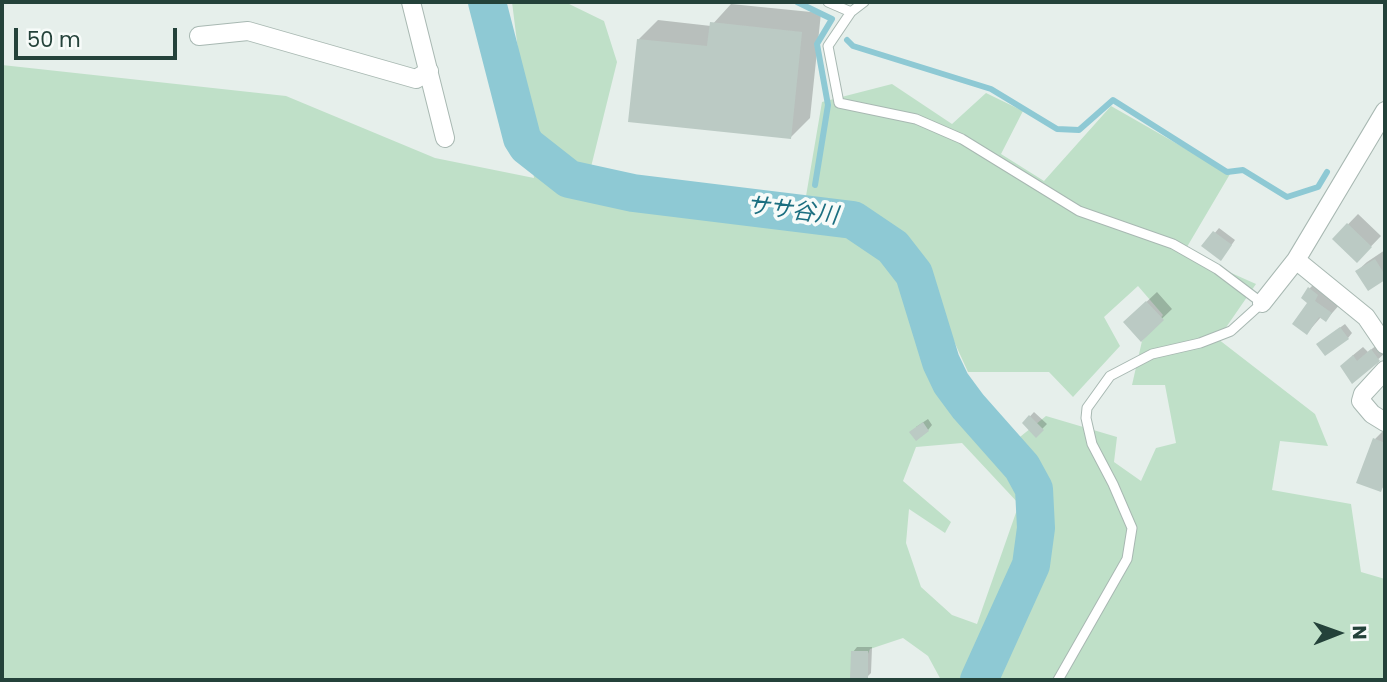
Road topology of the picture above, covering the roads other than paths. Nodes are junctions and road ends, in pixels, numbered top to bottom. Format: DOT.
graph roads {
  1 [pos="411,2"];
  2 [pos="828,2"];
  3 [pos="864,2"];
  4 [pos="851,12"];
  5 [pos="199,36"];
  6 [pos="429,72"];
  7 [pos="1385,111"];
  8 [pos="445,138"];
  9 [pos="1296,260"];
  10 [pos="1262,303"];
  11 [pos="1385,345"];
  12 [pos="1385,370"];
  13 [pos="1385,422"];
  14 [pos="1058,680"];
  1 -- 6 [label="street"];
  2 -- 4 [label="lane"];
  3 -- 4 [label="lane"];
  4 -- 10 [label="lane"];
  5 -- 6 [label="street"];
  6 -- 8 [label="street"];
  7 -- 9 [label="street"];
  9 -- 10 [label="street"];
  9 -- 11 [label="street"];
  10 -- 14 [label="lane"];
  12 -- 13 [label="street"];
}
